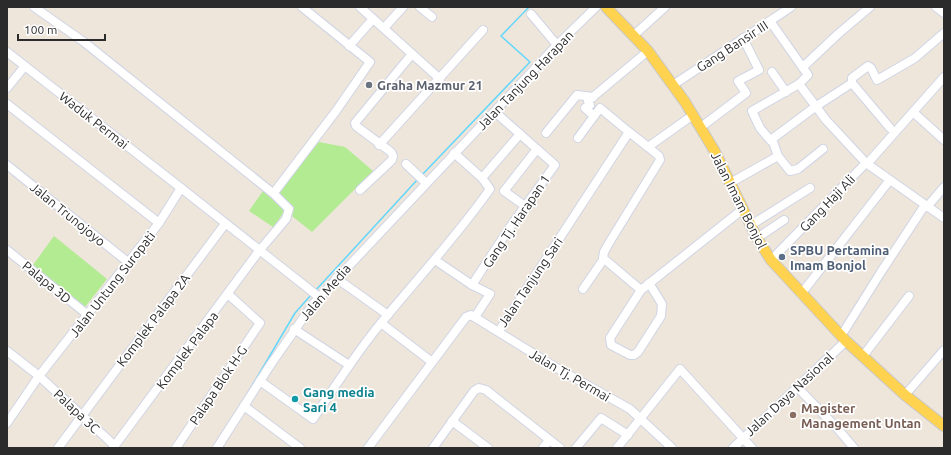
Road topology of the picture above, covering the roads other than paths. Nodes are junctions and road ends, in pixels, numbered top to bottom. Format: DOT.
graph roads {
  1 [pos="34,7"];
  2 [pos="302,7"];
  3 [pos="360,7"];
  4 [pos="403,7"];
  5 [pos="420,7"];
  6 [pos="596,7"];
  7 [pos="606,7"];
  8 [pos="665,7"];
  9 [pos="791,7"];
  10 [pos="870,7"];
  11 [pos="936,7"];
  12 [pos="944,13"];
  13 [pos="531,14"];
  14 [pos="432,16"];
  15 [pos="373,19"];
  16 [pos="770,21"];
  17 [pos="384,28"];
  18 [pos="483,30"];
  19 [pos="944,33"];
  20 [pos="633,36"];
  21 [pos="743,38"];
  22 [pos="557,45"];
  23 [pos="349,46"];
  24 [pos="648,51"];
  25 [pos="7,52"];
  26 [pos="412,54"];
  27 [pos="25,66"];
  28 [pos="803,67"];
  29 [pos="772,72"];
  30 [pos="944,77"];
  31 [pos="440,79"];
  32 [pos="852,83"];
  33 [pos="799,84"];
  34 [pos="673,85"];
  35 [pos="7,88"];
  36 [pos="786,92"];
  37 [pos="590,99"];
  38 [pos="7,104"];
  39 [pos="815,107"];
  40 [pos="495,112"];
  41 [pos="913,112"];
  42 [pos="693,115"];
  43 [pos="594,116"];
  44 [pos="701,127"];
  45 [pos="890,128"];
  46 [pos="629,132"];
  47 [pos="546,133"];
  48 [pos="520,134"];
  49 [pos="578,138"];
  50 [pos="944,140"];
  51 [pos="771,141"];
  52 [pos="379,145"];
  53 [pos="648,146"];
  54 [pos="537,149"];
  55 [pos="823,149"];
  56 [pos="454,153"];
  57 [pos="778,156"];
  58 [pos="867,163"];
  59 [pos="406,164"];
  60 [pos="7,165"];
  61 [pos="482,178"];
  62 [pos="889,180"];
  63 [pos="426,182"];
  64 [pos="730,183"];
  65 [pos="944,187"];
  66 [pos="181,188"];
  67 [pos="810,188"];
  68 [pos="276,190"];
  69 [pos="360,190"];
  70 [pos="526,206"];
  71 [pos="926,206"];
  72 [pos="743,209"];
  73 [pos="944,218"];
  74 [pos="784,220"];
  75 [pos="159,223"];
  76 [pos="225,224"];
  77 [pos="751,225"];
  78 [pos="757,238"];
  79 [pos="7,250"];
  80 [pos="259,251"];
  81 [pos="435,260"];
  82 [pos="603,260"];
  83 [pos="771,260"];
  84 [pos="129,263"];
  85 [pos="336,278"];
  86 [pos="649,283"];
  87 [pos="472,285"];
  88 [pos="583,290"];
  89 [pos="641,290"];
  90 [pos="801,294"];
  91 [pos="229,295"];
  92 [pos="909,296"];
  93 [pos="318,297"];
  94 [pos="88,315"];
  95 [pos="388,315"];
  96 [pos="474,317"];
  97 [pos="381,323"];
  98 [pos="294,329"];
  99 [pos="499,331"];
  100 [pos="843,339"];
  101 [pos="944,350"];
  102 [pos="7,351"];
  103 [pos="862,356"];
  104 [pos="432,362"];
  105 [pos="349,365"];
  106 [pos="39,376"];
  107 [pos="260,381"];
  108 [pos="797,387"];
  109 [pos="905,395"];
  110 [pos="244,406"];
  111 [pos="80,416"];
  112 [pos="641,418"];
  113 [pos="452,421"];
  114 [pos="7,423"];
  115 [pos="944,426"];
  116 [pos="628,435"];
  117 [pos="742,438"];
  118 [pos="549,440"];
  119 [pos="298,446"];
  120 [pos="114,447"];
  121 [pos="58,448"];
  122 [pos="176,448"];
  123 [pos="217,448"];
  124 [pos="368,448"];
  125 [pos="433,448"];
  126 [pos="488,448"];
  127 [pos="544,448"];
  128 [pos="560,448"];
  129 [pos="576,448"];
  130 [pos="617,448"];
  131 [pos="672,448"];
  132 [pos="733,448"];
  133 [pos="752,448"];
  134 [pos="854,448"];
  1 -- 80 [label="street, Komplek Palapa"];
  2 -- 23 [label="street"];
  3 -- 15 [label="street"];
  4 -- 17 [label="street"];
  5 -- 14 [label="street"];
  6 -- 22 [label="street, Jalan Tanjung Harapan"];
  7 -- 20 [label="main road, Jalan Imam Bonjol"];
  8 -- 20 [label="street"];
  9 -- 16 [label="street, Gang Bansir III"];
  10 -- 28 [label="street"];
  11 -- 12 [label="street"];
  13 -- 22 [label="street"];
  15 -- 17 [label="street"];
  15 -- 23 [label="street"];
  16 -- 21 [label="street, Gang Bansir III"];
  16 -- 28 [label="street"];
  17 -- 26 [label="street"];
  18 -- 31 [label="street"];
  19 -- 32 [label="street"];
  20 -- 24 [label="main road, Jalan Imam Bonjol"];
  21 -- 34 [label="street, Gang Bansir III"];
  21 -- 44 [label="street"];
  22 -- 40 [label="street, Jalan Tanjung Harapan"];
  23 -- 68 [label="street"];
  24 -- 34 [label="main road, Jalan Imam Bonjol"];
  24 -- 37 [label="street"];
  25 -- 27 [label="street, Waduk Permai"];
  26 -- 31 [label="street"];
  26 -- 52 [label="street"];
  27 -- 35 [label="street"];
  27 -- 66 [label="street, Waduk Permai"];
  28 -- 33 [label="street"];
  29 -- 36 [label="street"];
  30 -- 41 [label="street, Gang Haji Ali"];
  31 -- 52 [label="street"];
  32 -- 39 [label="street"];
  32 -- 45 [label="street"];
  33 -- 36 [label="street"];
  33 -- 39 [label="street"];
  34 -- 42 [label="main road, Jalan Imam Bonjol"];
  36 -- 51 [label="street"];
  37 -- 43 [label="street"];
  37 -- 47 [label="street"];
  38 -- 75 [label="street, Jalan Untung Suropati"];
  39 -- 51 [label="street"];
  39 -- 58 [label="street"];
  40 -- 48 [label="street, Gang Tj. Harapan 1"];
  40 -- 56 [label="street, Jalan Tanjung Harapan"];
  41 -- 50 [label="street"];
  41 -- 58 [label="street, Gang Haji Ali"];
  42 -- 44 [label="main road, Jalan Imam Bonjol"];
  42 -- 53 [label="street"];
  43 -- 46 [label="street"];
  43 -- 49 [label="street"];
  44 -- 64 [label="main road, Jalan Imam Bonjol"];
  46 -- 53 [label="street"];
  46 -- 99 [label="street, Jalan Tanjung Sari"];
  48 -- 54 [label="street, Gang Tj. Harapan 1"];
  48 -- 61 [label="street"];
  51 -- 57 [label="street"];
  52 -- 69 [label="street"];
  53 -- 82 [label="street"];
  54 -- 70 [label="street, Gang Tj. Harapan 1"];
  54 -- 70 [label="street"];
  55 -- 57 [label="street"];
  56 -- 61 [label="street"];
  56 -- 63 [label="street, Jalan Media"];
  57 -- 64 [label="street"];
  58 -- 62 [label="street"];
  58 -- 83 [label="street, Gang Haji Ali"];
  59 -- 63 [label="street"];
  60 -- 84 [label="street, Jalan Trunojoyo"];
  61 -- 81 [label="street"];
  62 -- 71 [label="street"];
  62 -- 90 [label="street"];
  63 -- 85 [label="street, Jalan Media"];
  64 -- 72 [label="main road, Jalan Imam Bonjol"];
  65 -- 71 [label="street, Jalan Daya Nasional"];
  66 -- 75 [label="street"];
  66 -- 76 [label="street, Waduk Permai"];
  67 -- 77 [label="street"];
  70 -- 87 [label="street, Gang Tj. Harapan 1"];
  71 -- 73 [label="street"];
  71 -- 100 [label="street, Jalan Daya Nasional"];
  72 -- 77 [label="main road, Jalan Imam Bonjol"];
  72 -- 86 [label="street"];
  74 -- 78 [label="street"];
  75 -- 84 [label="street, Jalan Untung Suropati"];
  76 -- 80 [label="street, Waduk Permai"];
  76 -- 111 [label="street, Komplek Palapa 2A"];
  77 -- 78 [label="main road, Jalan Imam Bonjol"];
  78 -- 83 [label="main road, Jalan Imam Bonjol"];
  79 -- 94 [label="street, Palapa 3D"];
  80 -- 91 [label="street, Komplek Palapa"];
  80 -- 93 [label="street, Waduk Permai"];
  81 -- 87 [label="street"];
  81 -- 95 [label="street"];
  82 -- 88 [label="street"];
  82 -- 89 [label="street"];
  83 -- 90 [label="main road, Jalan Imam Bonjol"];
  84 -- 94 [label="street, Jalan Untung Suropati"];
  85 -- 93 [label="street, Jalan Media"];
  85 -- 95 [label="street"];
  86 -- 89 [label="street"];
  86 -- 89 [label="street"];
  87 -- 96 [label="street"];
  90 -- 100 [label="main road, Jalan Imam Bonjol"];
  91 -- 120 [label="street, Komplek Palapa"];
  91 -- 122 [label="street, Palapa Blok H-G"];
  92 -- 103 [label="street"];
  93 -- 98 [label="street, Jalan Media"];
  94 -- 106 [label="street, Jalan Untung Suropati"];
  95 -- 97 [label="street"];
  96 -- 99 [label="street, Jalan Tanjung Sari"];
  96 -- 104 [label="street"];
  97 -- 104 [label="street"];
  97 -- 105 [label="street"];
  98 -- 105 [label="street"];
  98 -- 107 [label="street, Jalan Media"];
  99 -- 112 [label="street, Jalan Tj. Permai"];
  100 -- 103 [label="main road, Jalan Imam Bonjol"];
  100 -- 108 [label="street, Jalan Daya Nasional"];
  101 -- 109 [label="street"];
  102 -- 106 [label="street, Palapa 3C"];
  103 -- 109 [label="main road, Jalan Imam Bonjol"];
  104 -- 124 [label="street"];
  105 -- 107 [label="street"];
  106 -- 111 [label="street, Palapa 3C"];
  106 -- 114 [label="street, Jalan Untung Suropati"];
  107 -- 110 [label="street, Jalan Media"];
  108 -- 117 [label="street, Jalan Daya Nasional"];
  108 -- 134 [label="street"];
  109 -- 115 [label="main road, Jalan Imam Bonjol"];
  110 -- 119 [label="street"];
  110 -- 123 [label="street, Jalan Media"];
  111 -- 120 [label="street, Palapa 3C"];
  111 -- 121 [label="street, Komplek Palapa 2A"];
  112 -- 116 [label="street"];
  112 -- 117 [label="street"];
  112 -- 131 [label="street, Jalan Tj. Permai"];
  113 -- 118 [label="street"];
  113 -- 125 [label="street"];
  113 -- 126 [label="street"];
  116 -- 129 [label="street"];
  116 -- 130 [label="street"];
  117 -- 132 [label="street, Jalan Daya Nasional"];
  117 -- 133 [label="street"];
  118 -- 127 [label="street"];
  118 -- 128 [label="street"];
}
